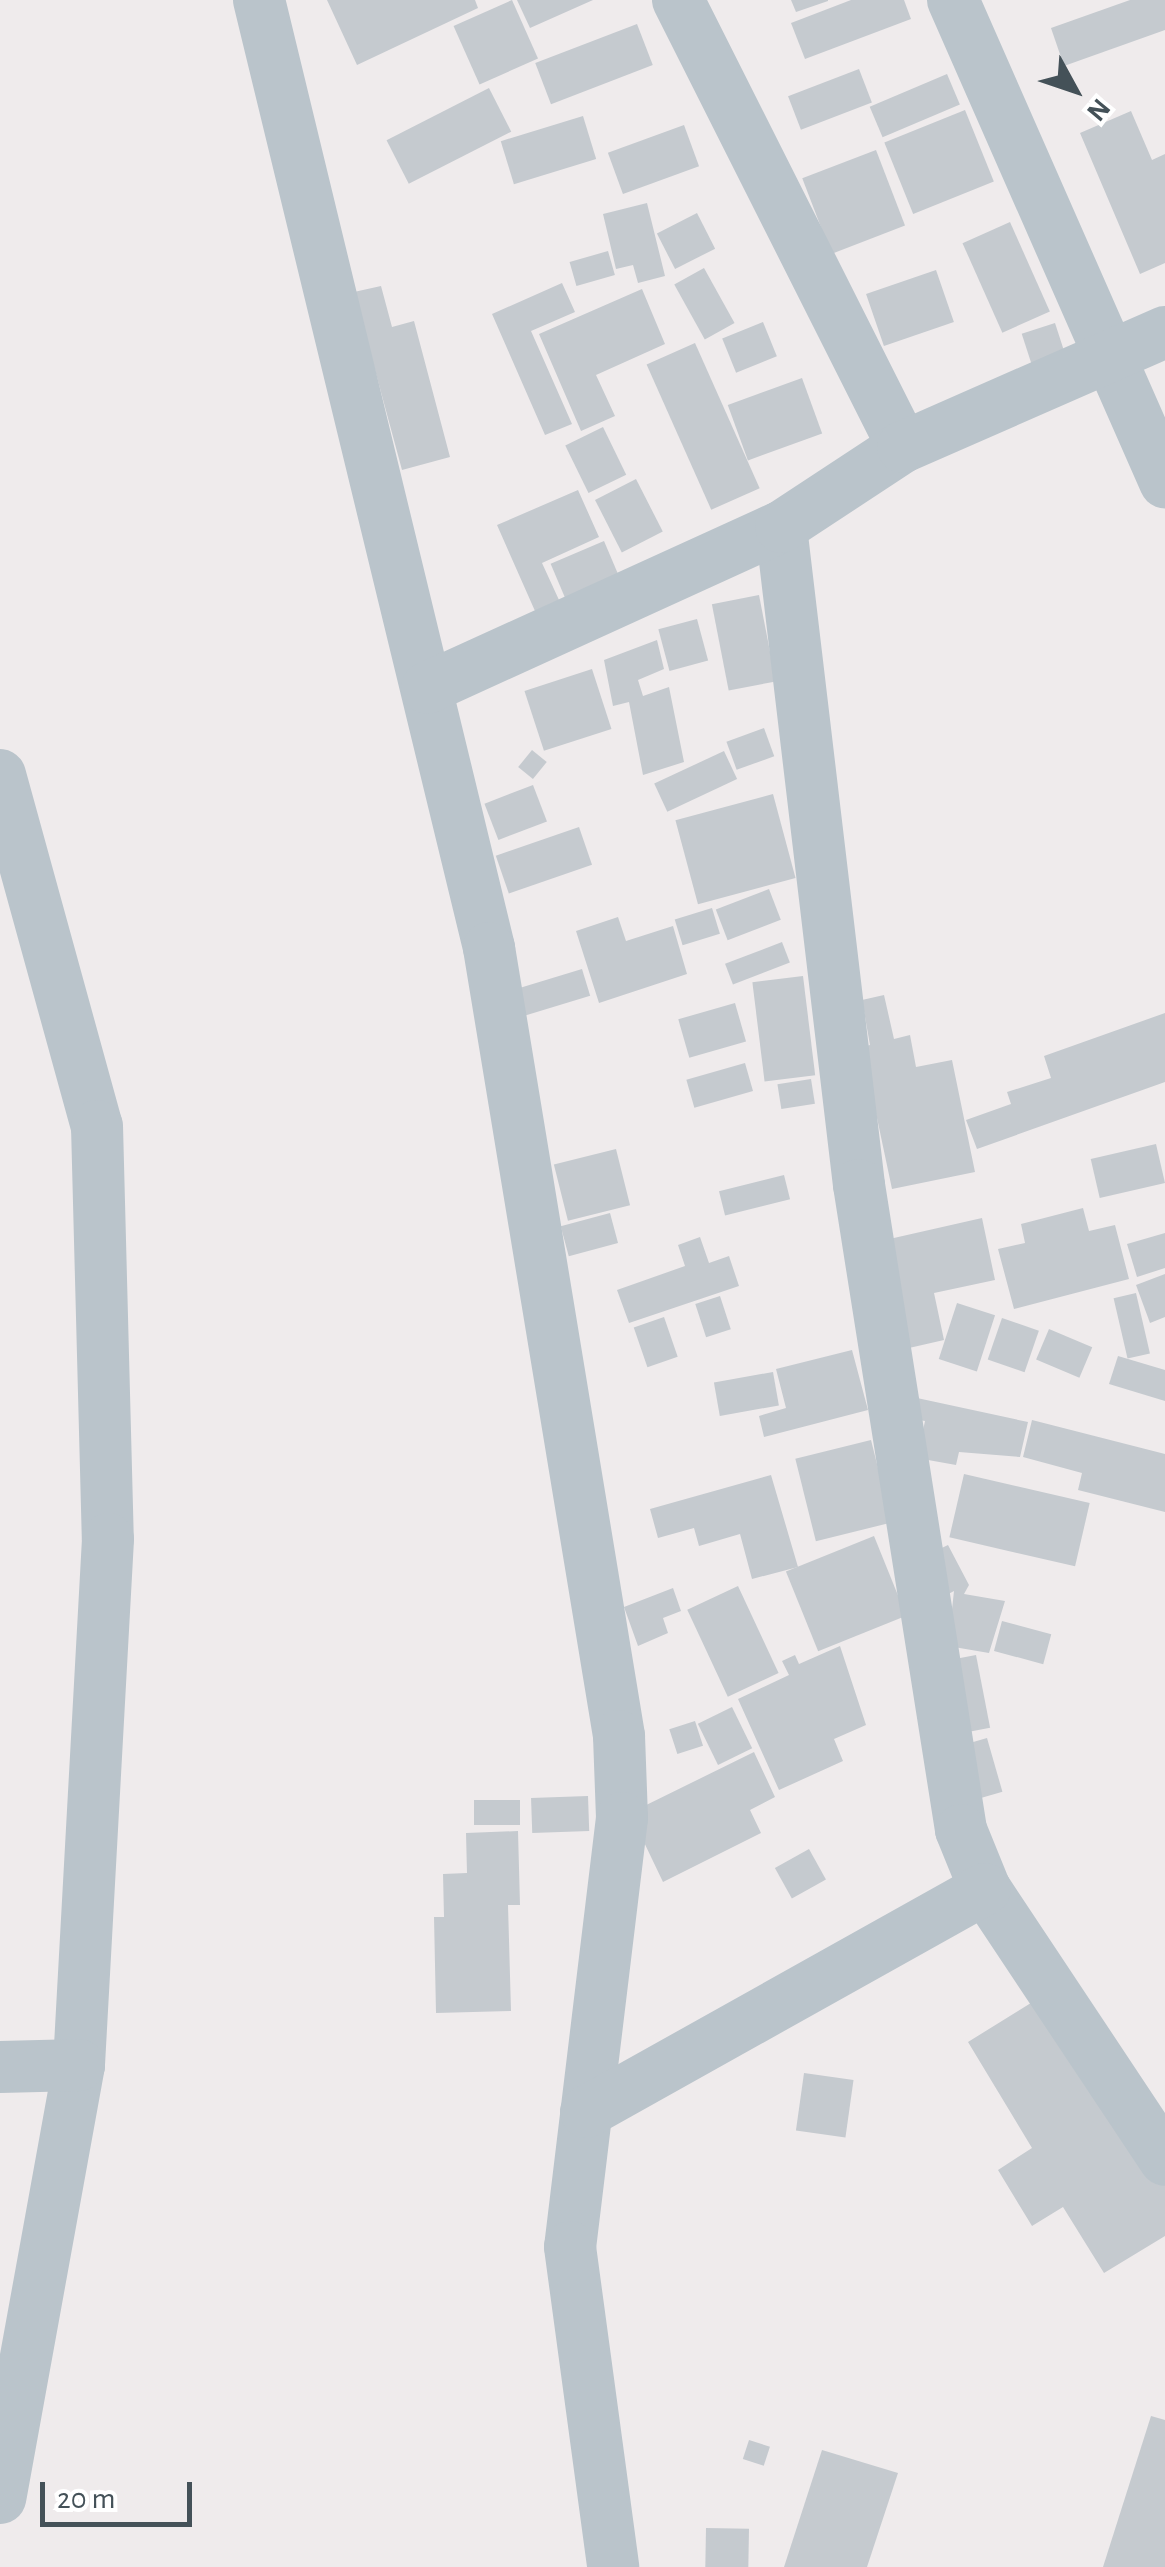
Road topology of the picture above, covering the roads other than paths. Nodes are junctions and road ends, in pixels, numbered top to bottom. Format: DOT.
graph roads {
  1 [pos="259,0"];
  2 [pos="678,0"];
  3 [pos="953,0"];
  4 [pos="1165,332"];
  5 [pos="1109,356"];
  6 [pos="903,446"];
  7 [pos="1165,482"];
  8 [pos="782,527"];
  9 [pos="427,688"];
  10 [pos="0,776"];
  11 [pos="985,1889"];
  12 [pos="79,2064"];
  13 [pos="0,2067"];
  14 [pos="586,2112"];
  15 [pos="1165,2160"];
  16 [pos="0,2498"];
  17 [pos="613,2567"];
  1 -- 9 [label="street"];
  2 -- 6 [label="street"];
  3 -- 5 [label="street"];
  4 -- 5 [label="street"];
  5 -- 6 [label="street"];
  5 -- 7 [label="street"];
  6 -- 8 [label="street"];
  8 -- 9 [label="street"];
  8 -- 11 [label="street"];
  9 -- 14 [label="street"];
  10 -- 12 [label="street"];
  11 -- 14 [label="street"];
  11 -- 15 [label="street"];
  12 -- 13 [label="street"];
  12 -- 16 [label="street"];
  14 -- 17 [label="street"];
}
